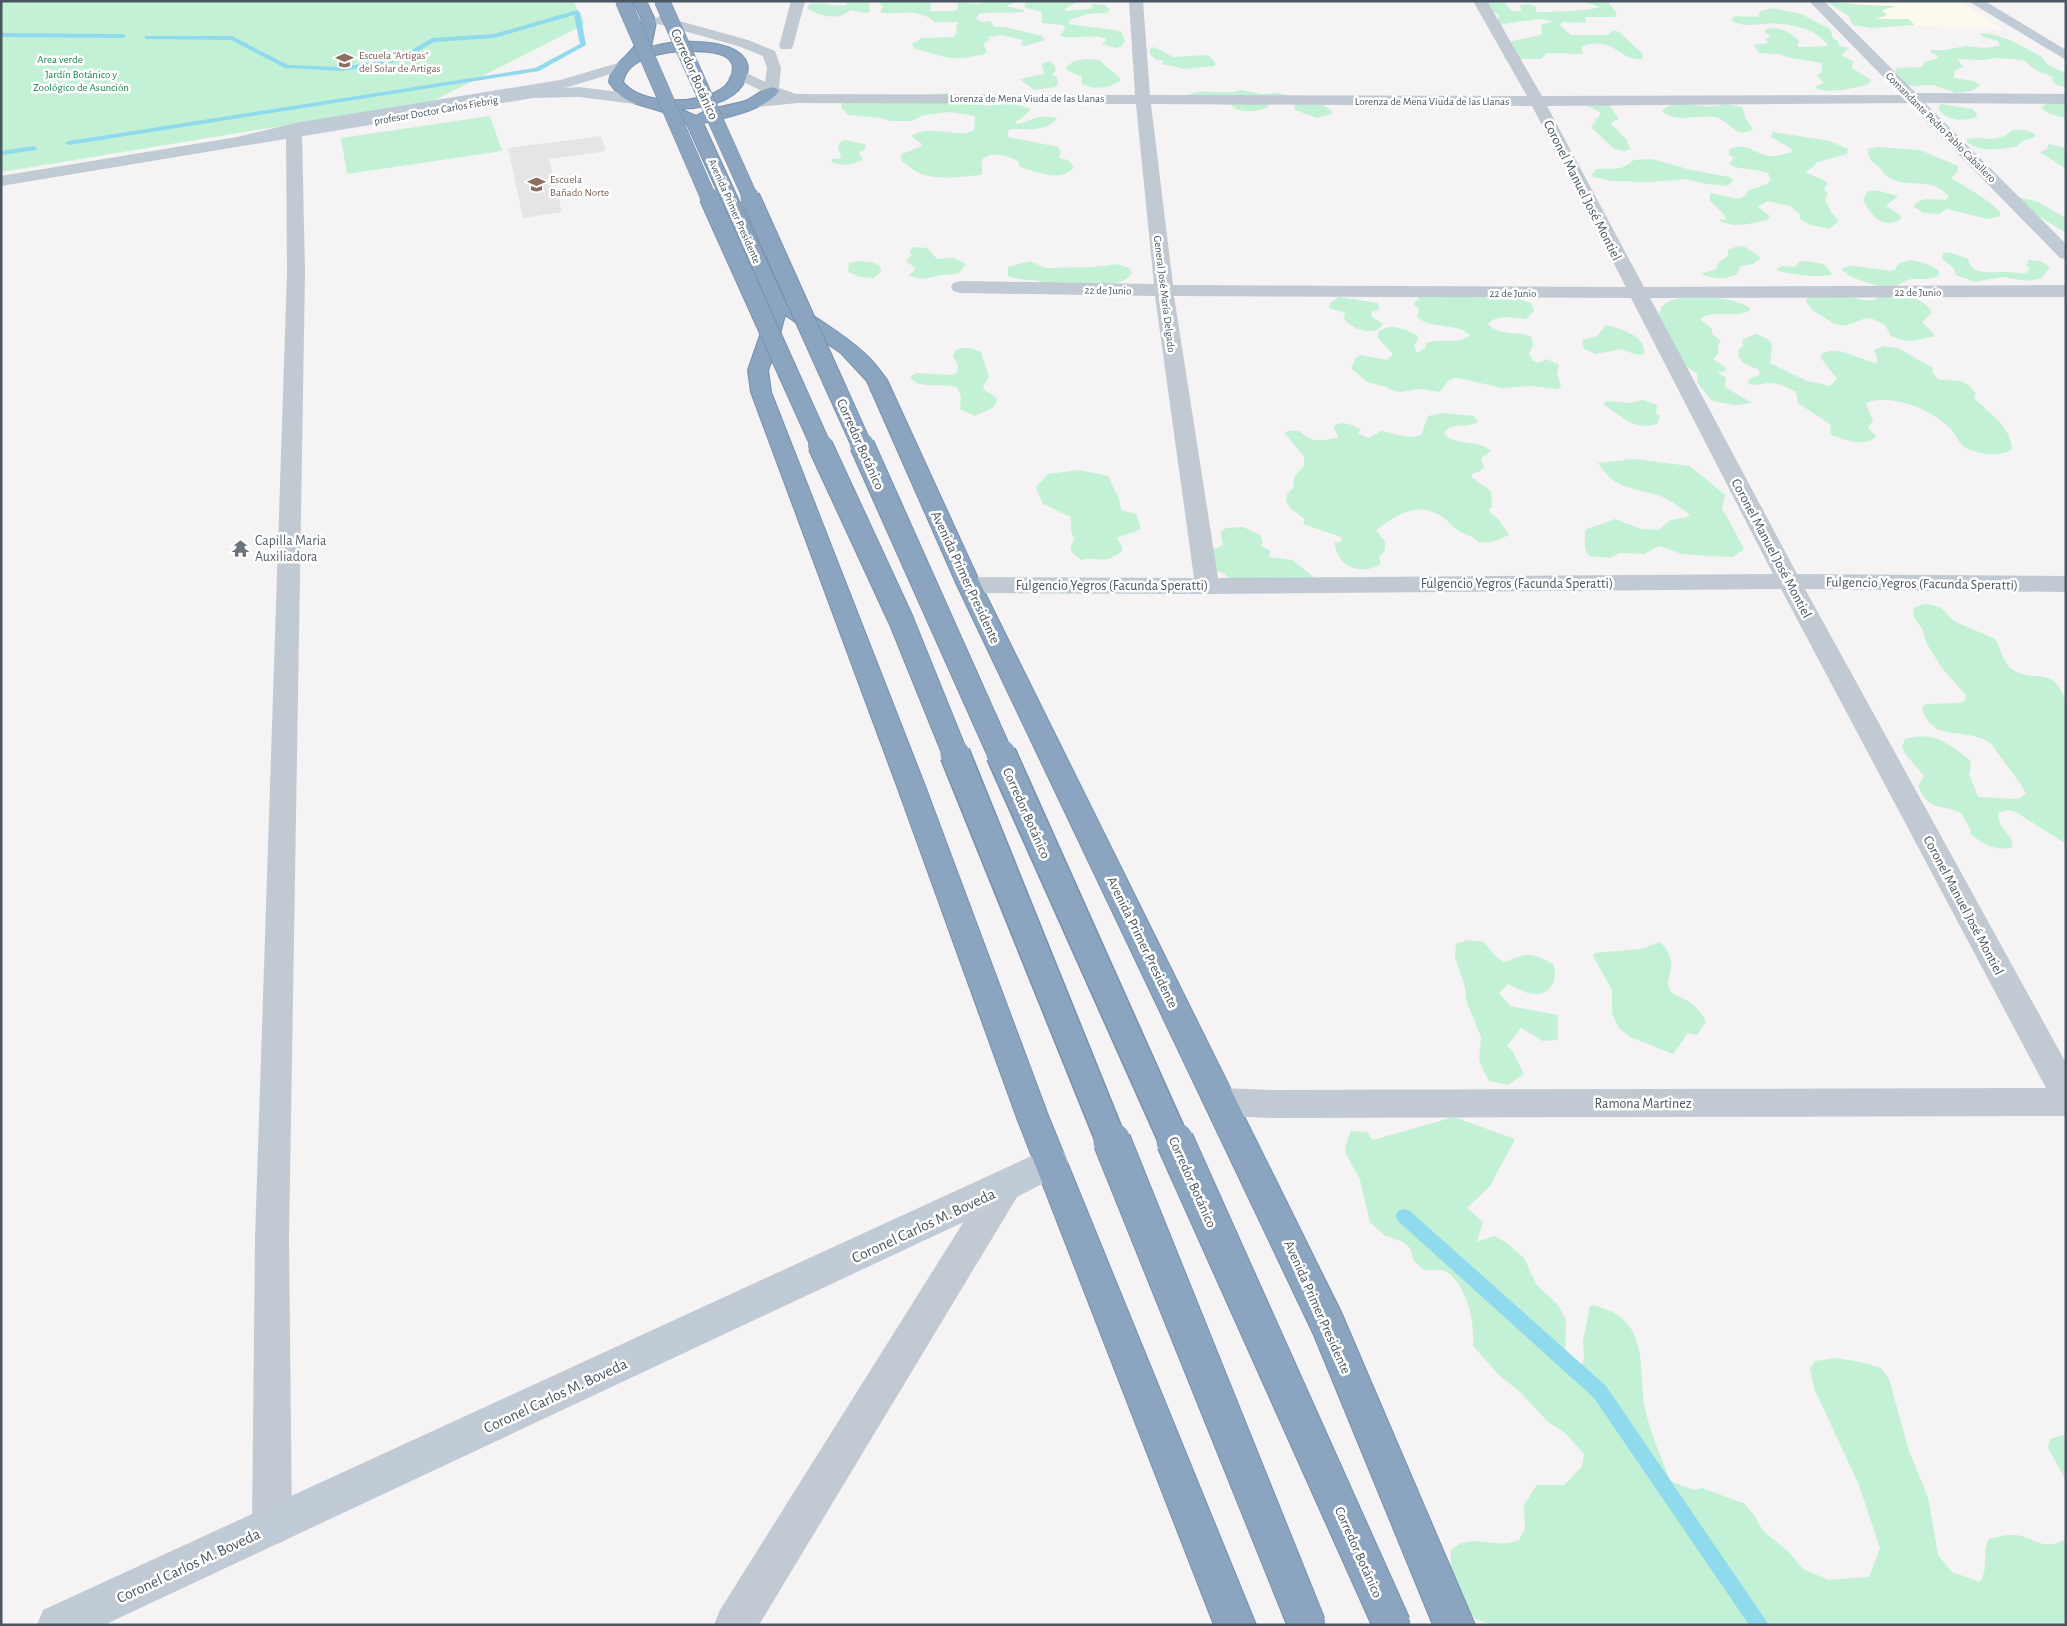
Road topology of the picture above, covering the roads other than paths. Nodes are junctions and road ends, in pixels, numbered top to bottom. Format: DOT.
graph roads {
  1 [pos="622,1"];
  2 [pos="639,1"];
  3 [pos="651,1"];
  4 [pos="798,1"];
  5 [pos="1136,1"];
  6 [pos="1480,1"];
  7 [pos="1816,1"];
  8 [pos="1976,1"];
  9 [pos="661,10"];
  10 [pos="786,46"];
  11 [pos="730,53"];
  12 [pos="2066,56"];
  13 [pos="628,63"];
  14 [pos="740,75"];
  15 [pos="771,91"];
  16 [pos="723,94"];
  17 [pos="798,98"];
  18 [pos="1143,98"];
  19 [pos="1912,98"];
  20 [pos="2066,99"];
  21 [pos="640,100"];
  22 [pos="1537,101"];
  23 [pos="756,102"];
  24 [pos="694,121"];
  25 [pos="294,133"];
  26 [pos="237,142"];
  27 [pos="1,181"];
  28 [pos="2066,254"];
  29 [pos="960,287"];
  30 [pos="1164,291"];
  31 [pos="2066,291"];
  32 [pos="1637,294"];
  33 [pos="776,301"];
  34 [pos="1789,581"];
  35 [pos="2066,584"];
  36 [pos="969,585"];
  37 [pos="1208,586"];
  38 [pos="2066,1094"];
  39 [pos="1221,1102"];
  40 [pos="2066,1102"];
  41 [pos="1051,1162"];
  42 [pos="1005,1186"];
  43 [pos="272,1526"];
  44 [pos="58,1625"];
  45 [pos="735,1625"];
  46 [pos="1235,1625"];
  47 [pos="1307,1625"];
  48 [pos="1392,1625"];
  49 [pos="1454,1625"];
  1 -- 47 [label="highway, bridge"];
  2 -- 13 [label="highway"];
  3 -- 9 [label="highway"];
  4 -- 10 [label="street"];
  5 -- 18 [label="street, General José María Delgado"];
  6 -- 22 [label="street, Coronel Manuel José Montiel"];
  7 -- 19 [label="street, Comandante Pedro Pablo Caballero"];
  8 -- 12 [label="street"];
  9 -- 11 [label="highway"];
  9 -- 15 [label="street"];
  9 -- 48 [label="highway, Corredor Botánico, bridge"];
  11 -- 13 [label="highway"];
  11 -- 14 [label="highway"];
  13 -- 21 [label="highway"];
  13 -- 26 [label="street, profesor Doctor Carlos Fiebrig"];
  14 -- 15 [label="street, Lorenza de Mena Viuda de las Llanas"];
  14 -- 16 [label="highway"];
  15 -- 17 [label="street, Lorenza de Mena Viuda de las Llanas"];
  15 -- 23 [label="highway"];
  16 -- 21 [label="highway"];
  16 -- 24 [label="highway"];
  17 -- 18 [label="street, Lorenza de Mena Viuda de las Llanas"];
  17 -- 23 [label="street, Lorenza de Mena Viuda de las Llanas"];
  18 -- 22 [label="street, Lorenza de Mena Viuda de las Llanas"];
  18 -- 30 [label="street, General José María Delgado"];
  19 -- 20 [label="street, Lorenza de Mena Viuda de las Llanas"];
  19 -- 22 [label="street, Lorenza de Mena Viuda de las Llanas"];
  19 -- 28 [label="street, Comandante Pedro Pablo Caballero"];
  21 -- 24 [label="highway"];
  21 -- 25 [label="street, profesor Doctor Carlos Fiebrig"];
  22 -- 32 [label="street, Coronel Manuel José Montiel"];
  23 -- 24 [label="highway"];
  24 -- 33 [label="highway, Avenida Primer Presidente"];
  25 -- 26 [label="street, profesor Doctor Carlos Fiebrig"];
  25 -- 43 [label="street"];
  26 -- 27 [label="street, profesor Doctor Carlos Fiebrig"];
  29 -- 30 [label="street, 22 de Junio"];
  30 -- 32 [label="street, 22 de Junio"];
  30 -- 37 [label="street, General José María Delgado"];
  31 -- 32 [label="street, 22 de Junio"];
  32 -- 34 [label="street, Coronel Manuel José Montiel"];
  33 -- 36 [label="highway, Avenida Primer Presidente"];
  33 -- 41 [label="highway, Avenida Primer Presidente"];
  34 -- 35 [label="street, Fulgencio Yegros (Facunda Speratti)"];
  34 -- 37 [label="street, Fulgencio Yegros (Facunda Speratti)"];
  34 -- 38 [label="street, Coronel Manuel José Montiel"];
  36 -- 37 [label="street, Fulgencio Yegros (Facunda Speratti)"];
  36 -- 39 [label="highway, Avenida Primer Presidente"];
  39 -- 40 [label="street, Ramona Martinez"];
  39 -- 49 [label="highway, Avenida Primer Presidente"];
  41 -- 42 [label="street, Coronel Carlos M. Boveda"];
  41 -- 46 [label="highway, Avenida Primer Presidente"];
  42 -- 43 [label="street, Coronel Carlos M. Boveda"];
  42 -- 45 [label="street"];
  43 -- 44 [label="street, Coronel Carlos M. Boveda"];
}
